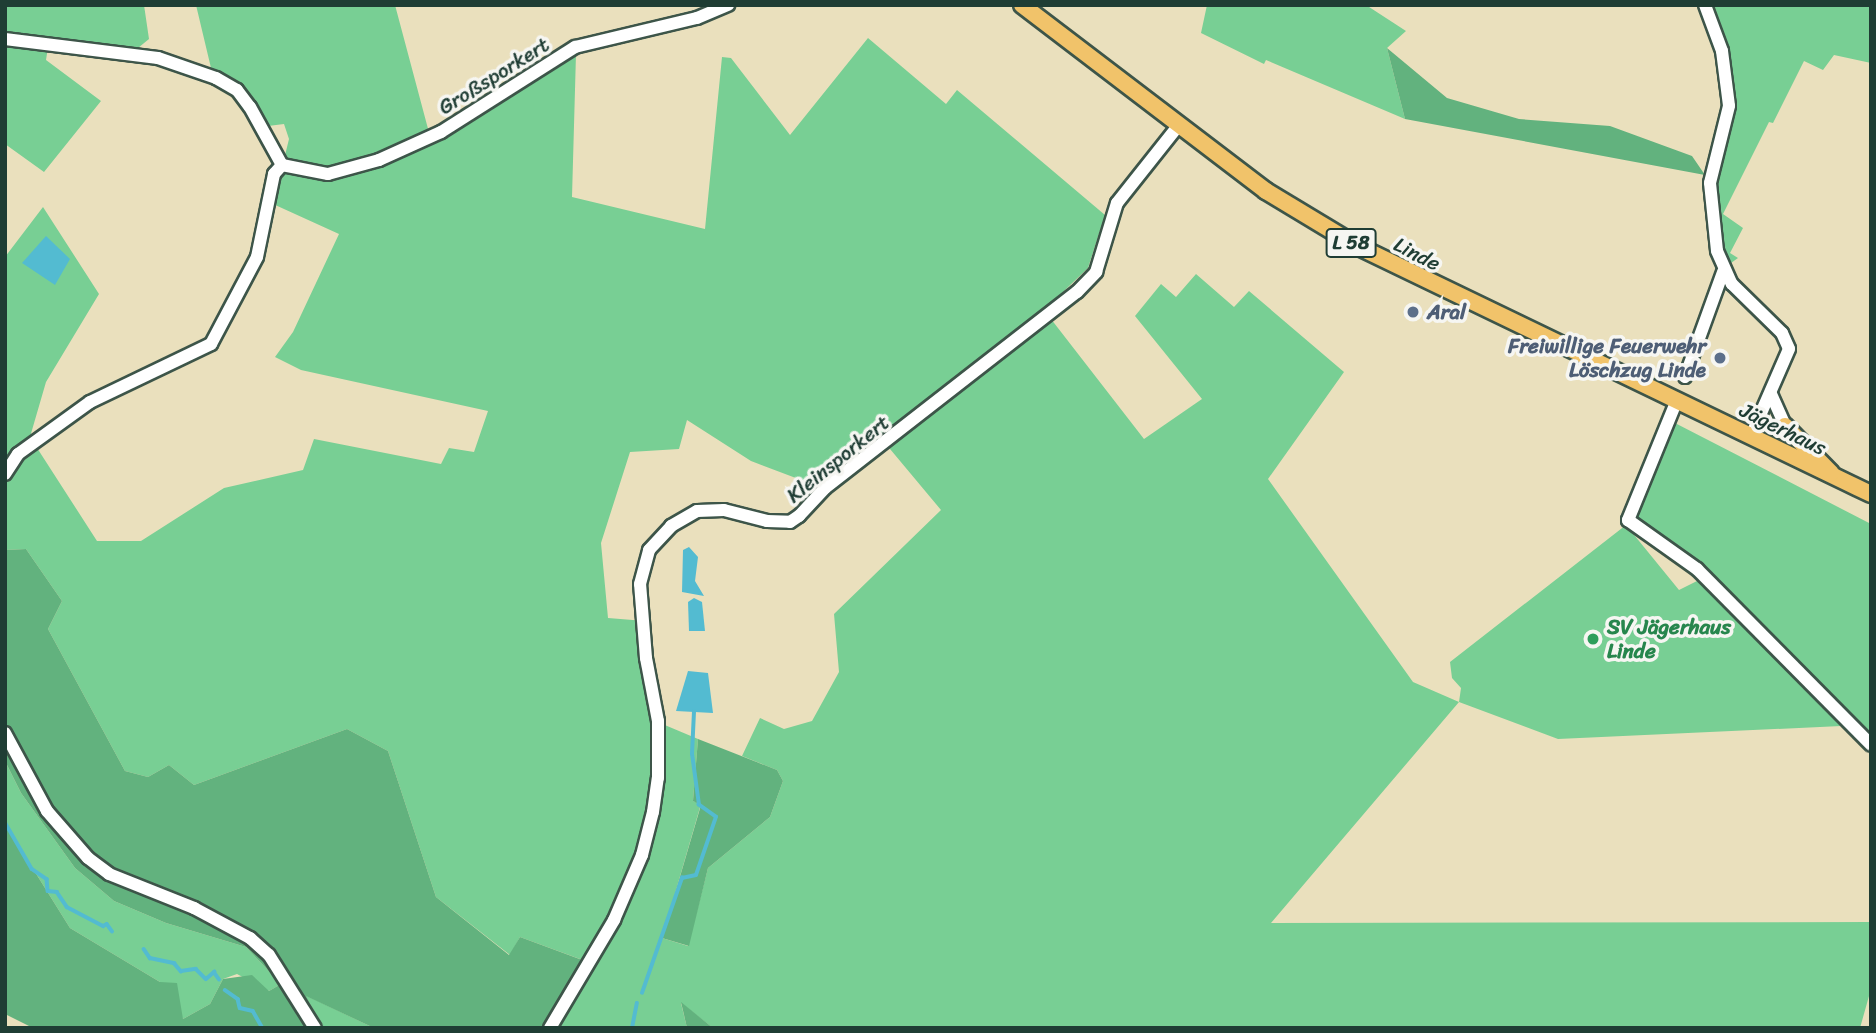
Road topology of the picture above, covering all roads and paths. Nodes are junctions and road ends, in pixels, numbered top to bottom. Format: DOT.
graph roads {
  1 [pos="728,5"];
  2 [pos="1022,5"];
  3 [pos="1705,5"];
  4 [pos="5,40"];
  5 [pos="1178,126"];
  6 [pos="282,165"];
  7 [pos="1723,272"];
  8 [pos="1685,377"];
  9 [pos="1771,394"];
  10 [pos="1677,400"];
  11 [pos="1785,426"];
  12 [pos="1751,436"];
  13 [pos="5,474"];
  14 [pos="1835,477"];
  15 [pos="1871,494"];
  16 [pos="5,733"];
  17 [pos="1871,745"];
  18 [pos="316,1028"];
  19 [pos="550,1028"];
  1 -- 6 [label="street, Großsporkert"];
  2 -- 5 [label="main road, Linde / L 58"];
  3 -- 7 [label="street"];
  4 -- 6 [label="street"];
  5 -- 10 [label="main road, Linde / L 58"];
  5 -- 19 [label="street, Kleinsporkert"];
  6 -- 13 [label="street"];
  7 -- 8 [label="street"];
  7 -- 9 [label="street"];
  9 -- 11 [label="street"];
  9 -- 12 [label="street"];
  10 -- 12 [label="main road, Jägerhaus / L 58"];
  10 -- 17 [label="street"];
  11 -- 14 [label="main road"];
  12 -- 14 [label="main road, Jägerhaus / L 58"];
  14 -- 15 [label="main road, Jägerhaus / L 58"];
  16 -- 18 [label="street"];
}
